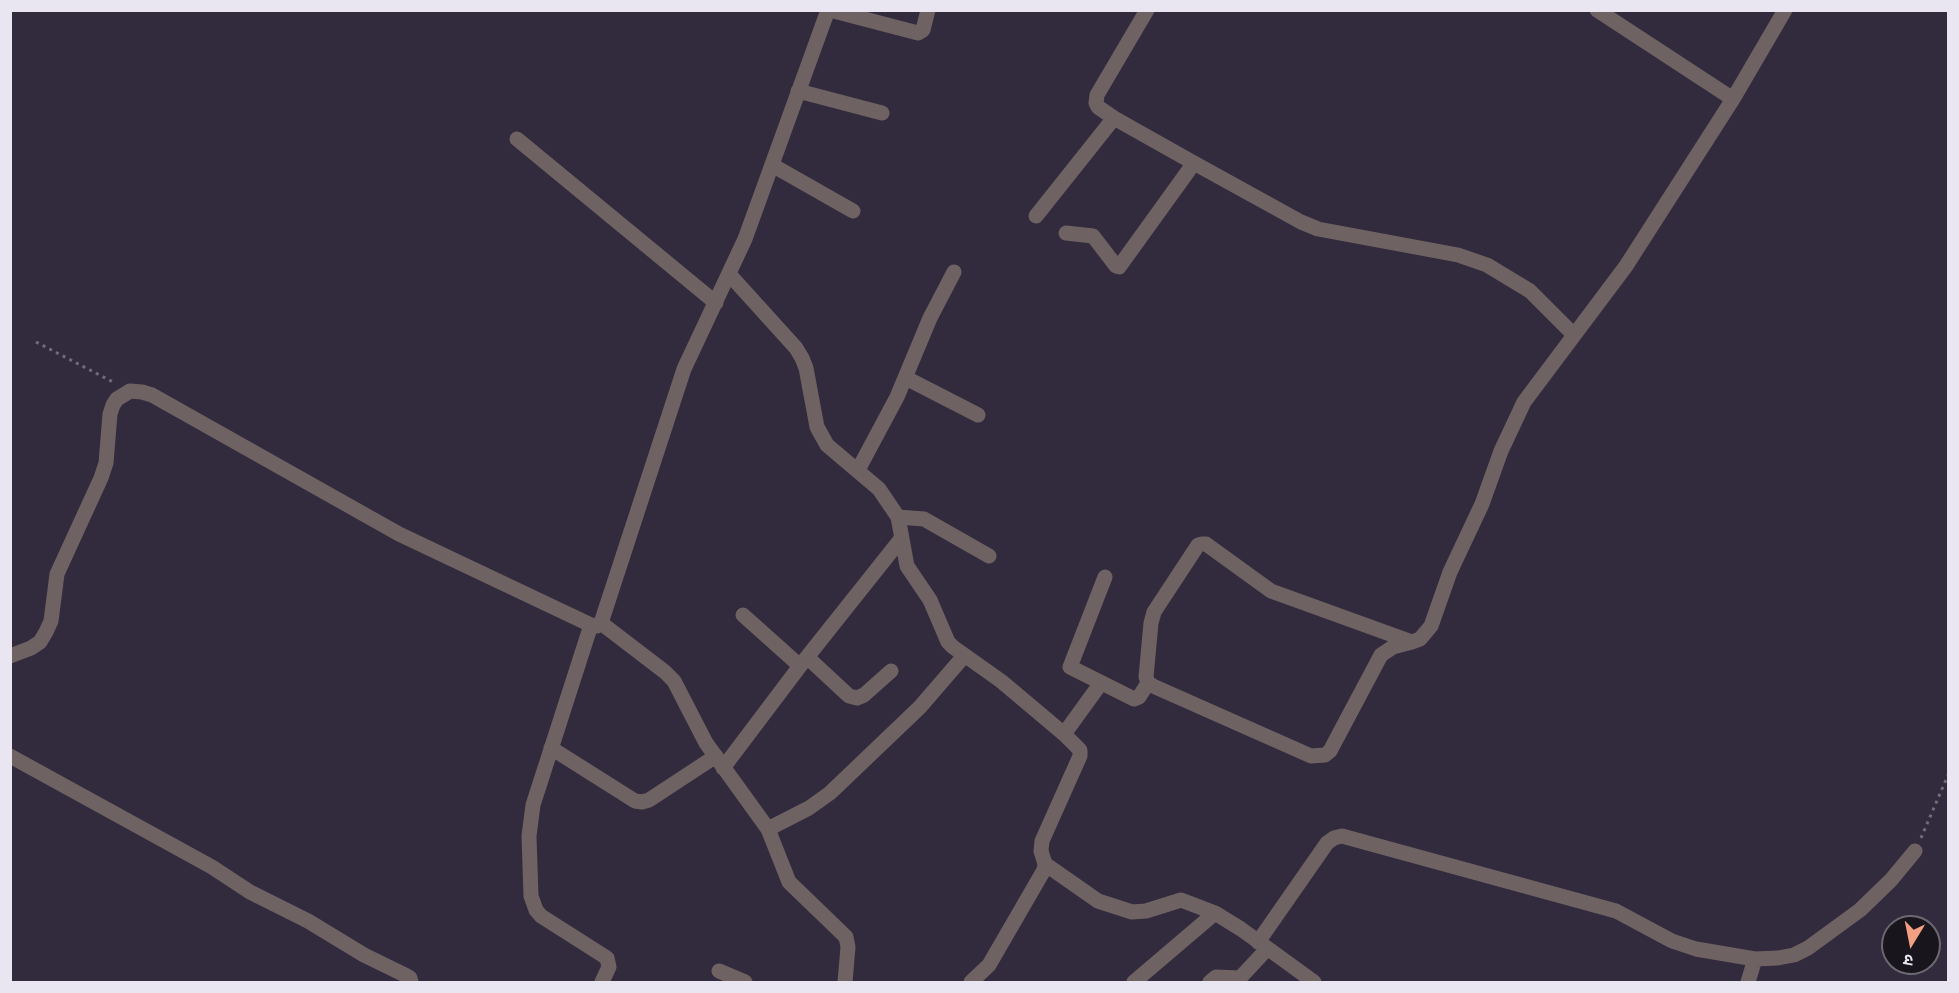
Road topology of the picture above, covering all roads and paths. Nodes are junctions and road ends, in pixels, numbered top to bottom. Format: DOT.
graph roads {
  1 [pos="829,10"];
  2 [pos="927,10"];
  3 [pos="1147,10"];
  4 [pos="1597,10"];
  5 [pos="1785,10"];
  6 [pos="798,91"];
  7 [pos="1733,99"];
  8 [pos="882,113"];
  9 [pos="1114,118"];
  10 [pos="517,139"];
  11 [pos="1194,163"];
  12 [pos="772,165"];
  13 [pos="853,211"];
  14 [pos="1036,216"];
  15 [pos="1066,233"];
  16 [pos="954,272"];
  17 [pos="729,274"];
  18 [pos="716,303"];
  19 [pos="1574,335"];
  20 [pos="36,342"];
  21 [pos="906,378"];
  22 [pos="130,391"];
  23 [pos="978,415"];
  24 [pos="858,470"];
  25 [pos="898,517"];
  26 [pos="901,539"];
  27 [pos="989,556"];
  28 [pos="1105,577"];
  29 [pos="743,615"];
  30 [pos="596,624"];
  31 [pos="1412,642"];
  32 [pos="10,656"];
  33 [pos="964,656"];
  34 [pos="803,661"];
  35 [pos="891,671"];
  36 [pos="1101,683"];
  37 [pos="1148,683"];
  38 [pos="1064,734"];
  39 [pos="551,748"];
  40 [pos="10,756"];
  41 [pos="719,762"];
  42 [pos="1948,775"];
  43 [pos="768,829"];
  44 [pos="1915,851"];
  45 [pos="1046,864"];
  46 [pos="1215,913"];
  47 [pos="1263,946"];
  48 [pos="1755,960"];
  49 [pos="719,971"];
  50 [pos="411,982"];
  51 [pos="602,982"];
  52 [pos="745,982"];
  53 [pos="845,982"];
  54 [pos="971,982"];
  55 [pos="1134,982"];
  56 [pos="1210,982"];
  57 [pos="1314,982"];
  58 [pos="1748,982"];
  1 -- 2 [label="street"];
  1 -- 6 [label="street"];
  3 -- 9 [label="street"];
  4 -- 7 [label="street"];
  5 -- 7 [label="street"];
  6 -- 8 [label="street"];
  6 -- 12 [label="street"];
  7 -- 19 [label="street"];
  9 -- 11 [label="street"];
  9 -- 14 [label="street"];
  10 -- 18 [label="street"];
  11 -- 15 [label="street"];
  11 -- 19 [label="street"];
  12 -- 13 [label="street"];
  12 -- 17 [label="street"];
  16 -- 21 [label="street"];
  17 -- 18 [label="street"];
  17 -- 24 [label="street"];
  18 -- 30 [label="street"];
  19 -- 31 [label="street"];
  20 -- 22 [label="path"];
  21 -- 23 [label="street"];
  21 -- 24 [label="street"];
  22 -- 30 [label="street"];
  22 -- 32 [label="street"];
  24 -- 25 [label="street"];
  25 -- 26 [label="street"];
  25 -- 27 [label="street"];
  26 -- 33 [label="street"];
  26 -- 34 [label="street"];
  28 -- 36 [label="street"];
  29 -- 34 [label="street"];
  30 -- 39 [label="street"];
  30 -- 41 [label="street"];
  31 -- 37 [label="street"];
  31 -- 37 [label="street"];
  33 -- 38 [label="street"];
  33 -- 43 [label="street"];
  34 -- 35 [label="street"];
  34 -- 41 [label="street"];
  36 -- 37 [label="street"];
  36 -- 38 [label="street"];
  38 -- 45 [label="street"];
  39 -- 41 [label="street"];
  39 -- 51 [label="street"];
  40 -- 50 [label="street"];
  41 -- 43 [label="street"];
  42 -- 44 [label="path"];
  43 -- 53 [label="street"];
  44 -- 48 [label="street"];
  45 -- 46 [label="street"];
  45 -- 54 [label="street"];
  46 -- 47 [label="street"];
  46 -- 55 [label="street"];
  47 -- 48 [label="street"];
  47 -- 56 [label="street"];
  47 -- 57 [label="street"];
  48 -- 58 [label="street"];
  49 -- 52 [label="street"];
}
